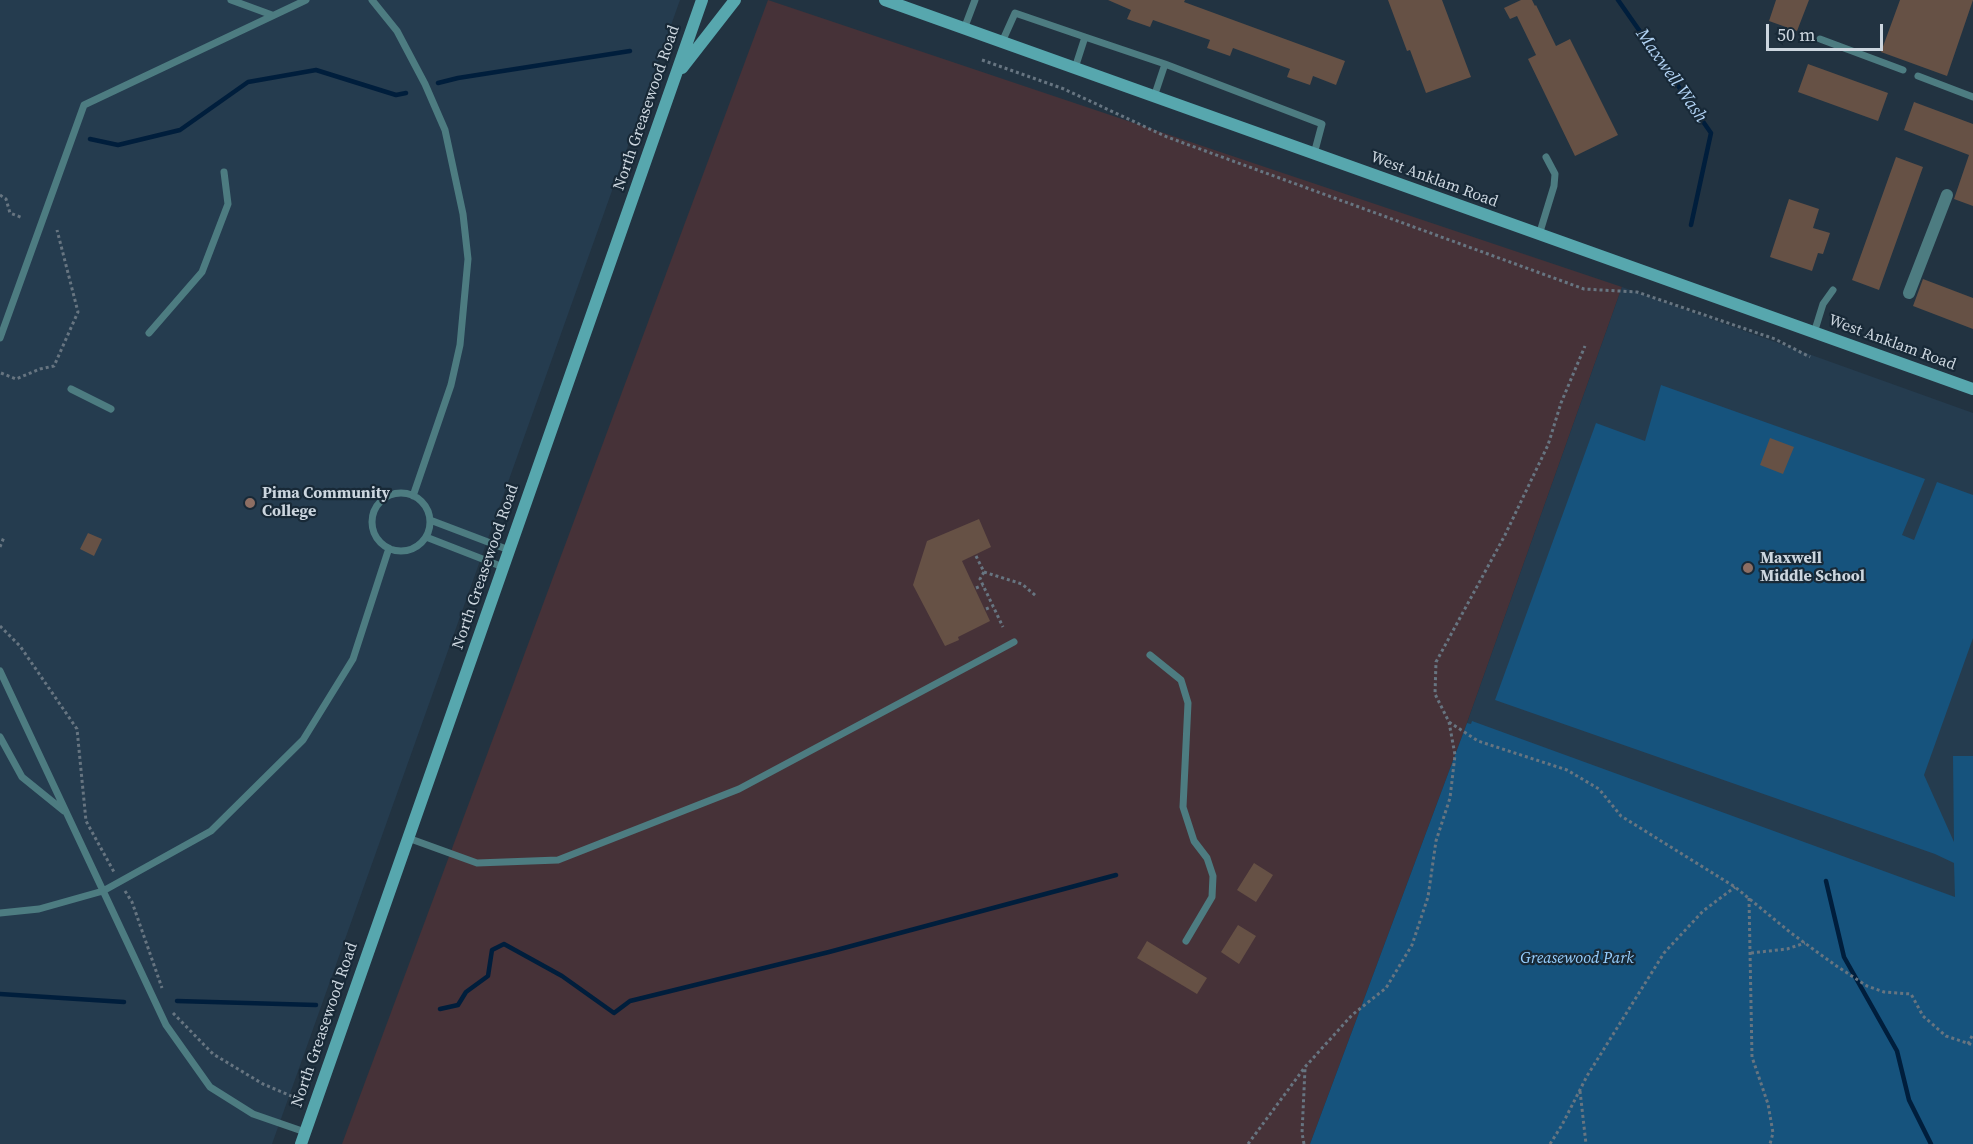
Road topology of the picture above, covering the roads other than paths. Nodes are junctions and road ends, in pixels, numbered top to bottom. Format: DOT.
graph roads {
  1 [pos="231,0"];
  2 [pos="306,0"];
  3 [pos="372,0"];
  4 [pos="735,0"];
  5 [pos="885,0"];
  6 [pos="975,0"];
  7 [pos="700,2"];
  8 [pos="272,15"];
  9 [pos="964,28"];
  10 [pos="1085,37"];
  11 [pos="1820,39"];
  12 [pos="1002,42"];
  13 [pos="1164,64"];
  14 [pos="1075,68"];
  15 [pos="1903,70"];
  16 [pos="675,76"];
  17 [pos="1918,76"];
  18 [pos="1154,97"];
  19 [pos="1973,97"];
  20 [pos="1314,154"];
  21 [pos="1546,157"];
  22 [pos="224,172"];
  23 [pos="1947,195"];
  24 [pos="1539,235"];
  25 [pos="1833,290"];
  26 [pos="1909,293"];
  27 [pos="149,333"];
  28 [pos="1814,333"];
  29 [pos="0,338"];
  30 [pos="71,389"];
  31 [pos="1973,389"];
  32 [pos="111,409"];
  33 [pos="413,496"];
  34 [pos="430,520"];
  35 [pos="426,537"];
  36 [pos="389,548"];
  37 [pos="509,550"];
  38 [pos="503,567"];
  39 [pos="1014,642"];
  40 [pos="1150,655"];
  41 [pos="0,671"];
  42 [pos="0,737"];
  43 [pos="66,812"];
  44 [pos="408,838"];
  45 [pos="103,891"];
  46 [pos="0,913"];
  47 [pos="1186,941"];
  48 [pos="303,1138"];
  1 -- 8 [label="lane"];
  2 -- 8 [label="lane"];
  3 -- 33 [label="lane"];
  4 -- 16 [label="main road"];
  5 -- 9 [label="main road, West Anklam Road"];
  6 -- 9 [label="lane"];
  7 -- 16 [label="main road, North Greasewood Road"];
  8 -- 29 [label="lane"];
  9 -- 12 [label="main road, West Anklam Road"];
  10 -- 12 [label="lane"];
  10 -- 13 [label="lane"];
  10 -- 14 [label="lane"];
  11 -- 15 [label="lane"];
  12 -- 14 [label="main road, West Anklam Road"];
  13 -- 18 [label="lane"];
  13 -- 20 [label="lane"];
  14 -- 18 [label="main road, West Anklam Road"];
  16 -- 37 [label="main road, North Greasewood Road"];
  17 -- 19 [label="lane"];
  18 -- 20 [label="main road, West Anklam Road"];
  20 -- 24 [label="main road, West Anklam Road"];
  21 -- 24 [label="lane"];
  22 -- 27 [label="lane"];
  23 -- 26 [label="street"];
  24 -- 28 [label="main road, West Anklam Road"];
  25 -- 28 [label="lane"];
  28 -- 31 [label="main road, West Anklam Road"];
  30 -- 32 [label="lane"];
  33 -- 34 [label="lane"];
  33 -- 36 [label="lane"];
  34 -- 35 [label="lane"];
  34 -- 37 [label="lane"];
  35 -- 36 [label="lane"];
  35 -- 38 [label="lane"];
  36 -- 45 [label="lane"];
  37 -- 38 [label="main road, North Greasewood Road"];
  38 -- 44 [label="main road, North Greasewood Road"];
  39 -- 44 [label="lane"];
  40 -- 47 [label="lane"];
  41 -- 43 [label="lane"];
  42 -- 43 [label="lane"];
  43 -- 45 [label="lane"];
  44 -- 48 [label="main road, North Greasewood Road"];
  45 -- 46 [label="lane"];
  45 -- 48 [label="lane"];
}
